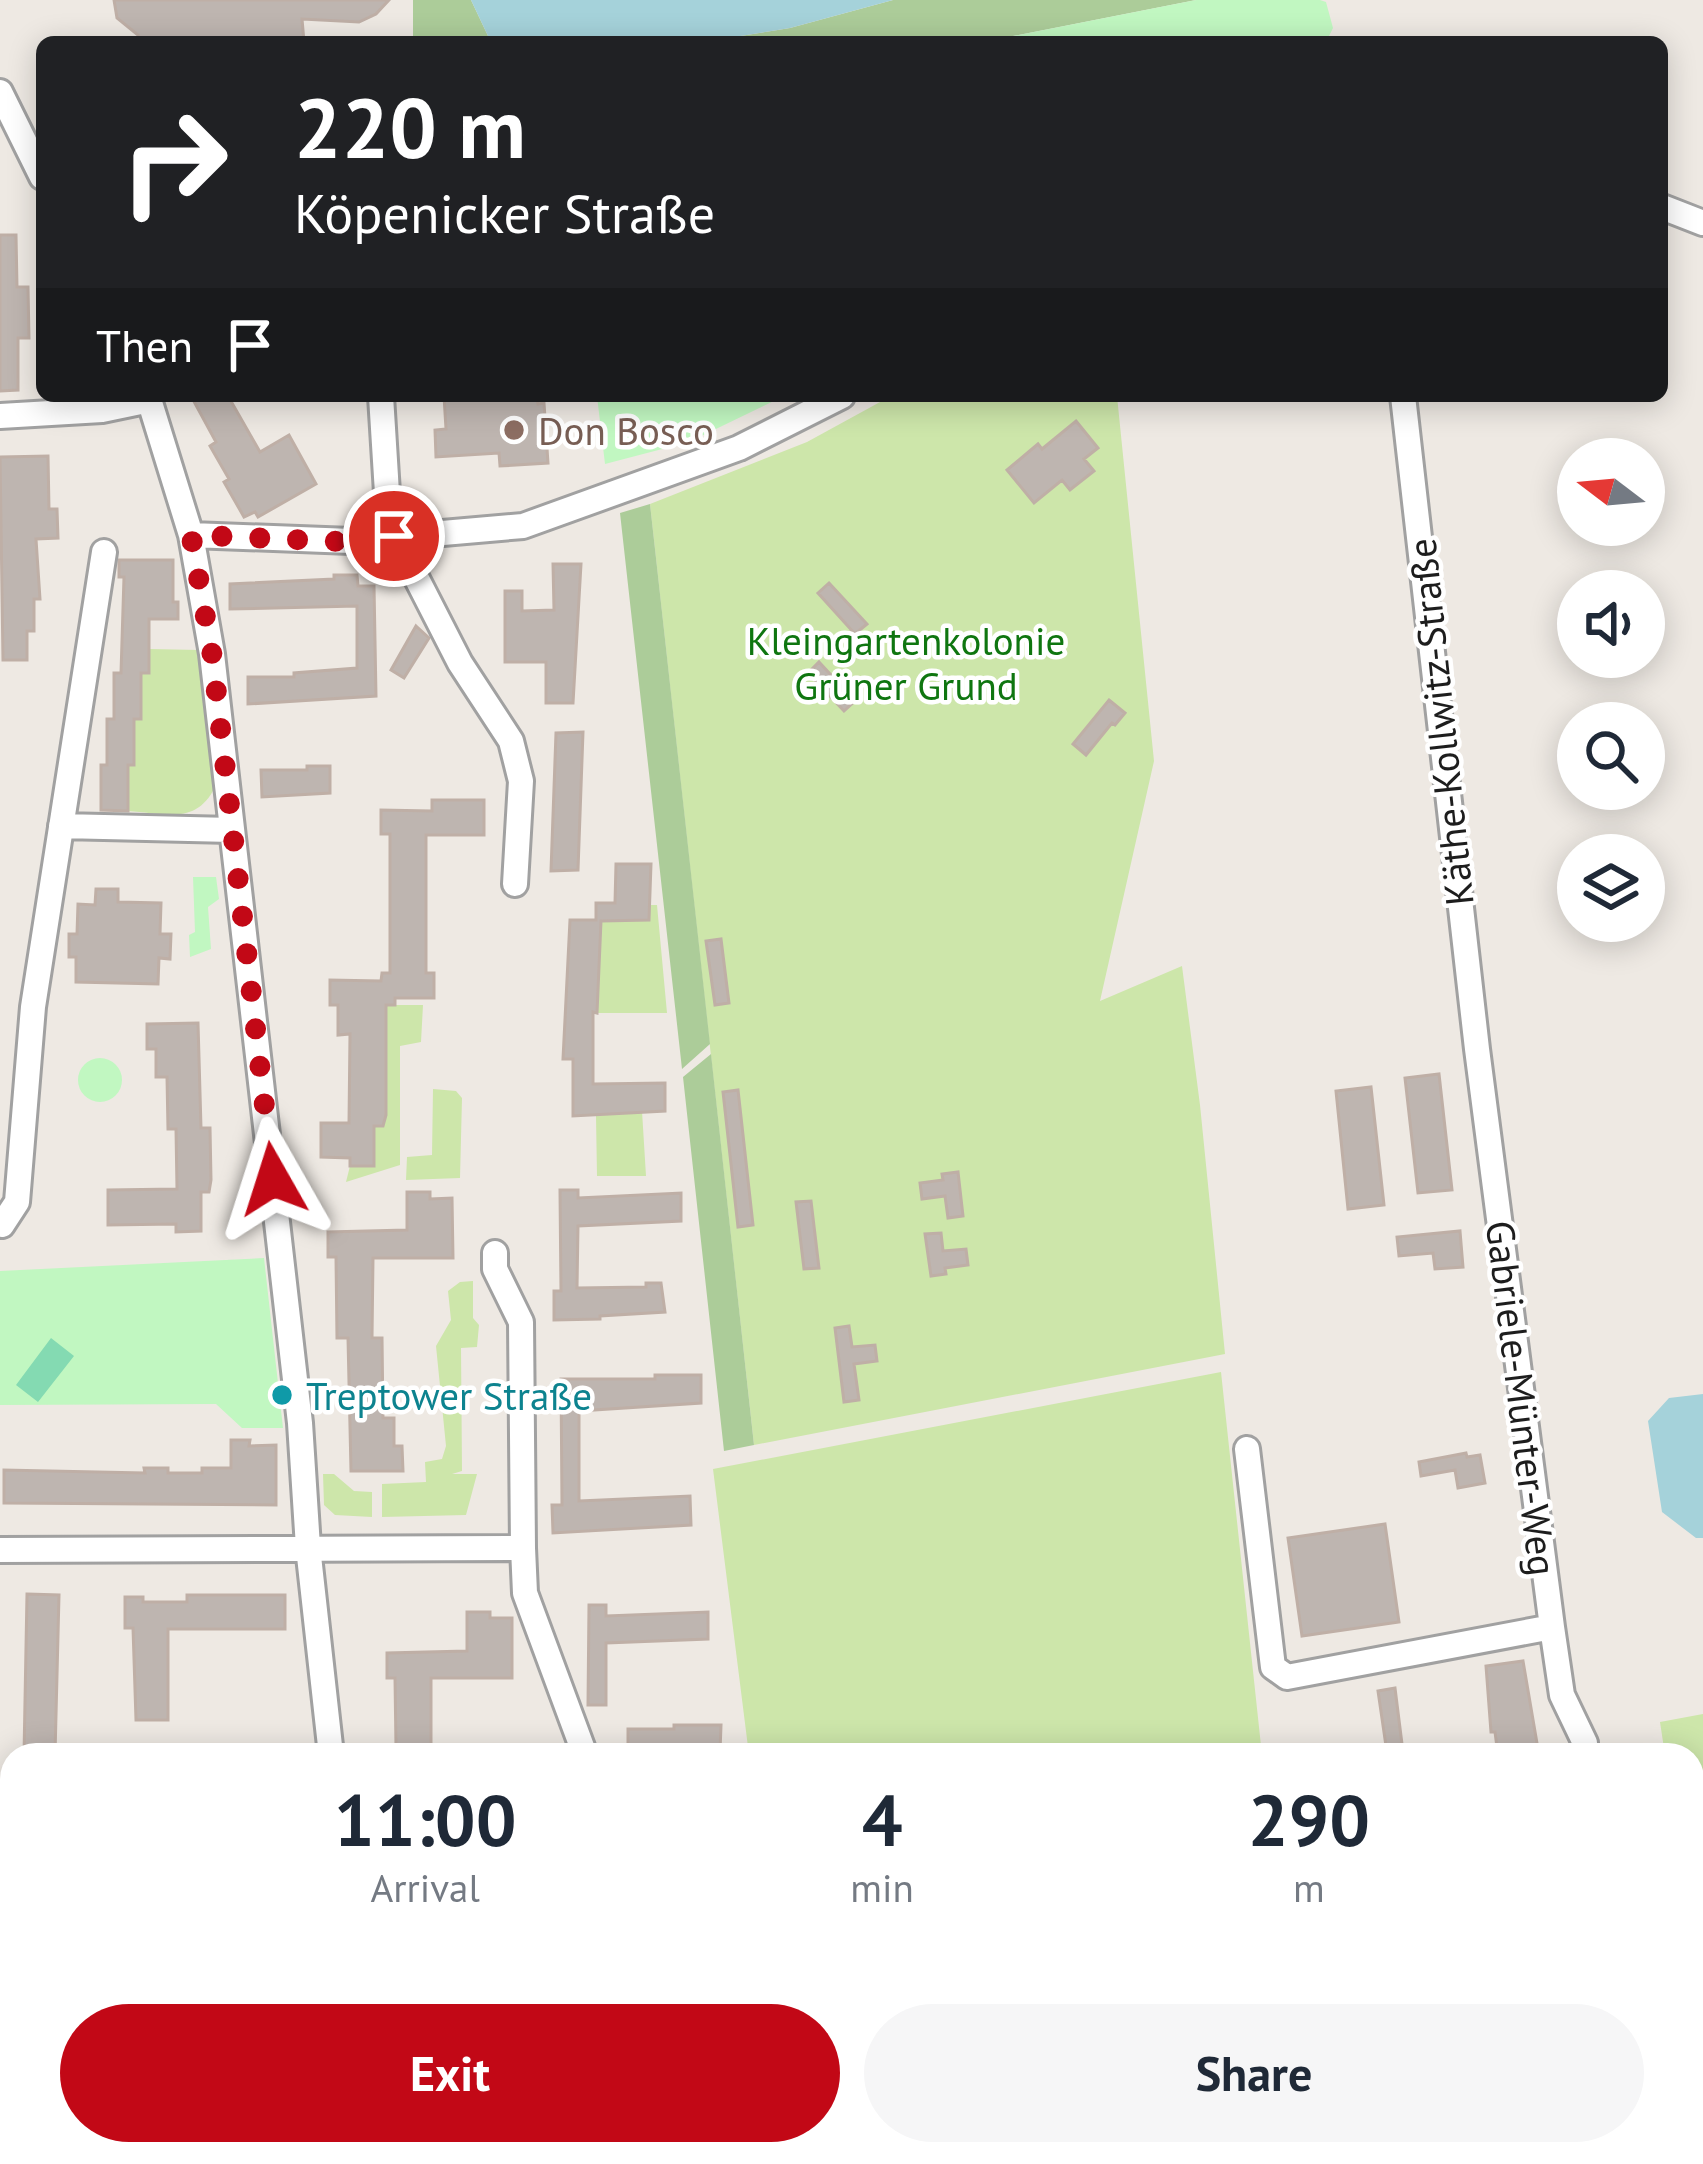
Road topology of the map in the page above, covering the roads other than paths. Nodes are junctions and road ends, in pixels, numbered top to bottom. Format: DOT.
graph roads {
  1 [pos="0,92"];
  2 [pos="36,165"];
  3 [pos="1668,209"];
  4 [pos="1703,223"];
  5 [pos="133,402"];
  6 [pos="149,402"];
  7 [pos="381,402"];
  8 [pos="830,402"];
  9 [pos="1404,402"];
  10 [pos="0,416"];
  11 [pos="191,535"];
  12 [pos="394,536"];
  13 [pos="104,552"];
  14 [pos="62,826"];
  15 [pos="232,830"];
  16 [pos="515,884"];
  17 [pos="1477,1048"];
  18 [pos="2,1225"];
  19 [pos="495,1253"];
  20 [pos="1247,1449"];
  21 [pos="308,1547"];
  22 [pos="523,1548"];
  23 [pos="0,1550"];
  24 [pos="1552,1627"];
  25 [pos="331,1743"];
  26 [pos="581,1743"];
  27 [pos="1585,1743"];
  1 -- 2 [label="street"];
  3 -- 4 [label="street"];
  5 -- 10 [label="street"];
  6 -- 11 [label="street"];
  7 -- 12 [label="street"];
  8 -- 12 [label="street"];
  9 -- 17 [label="street, Käthe-Kollwitz-Straße"];
  11 -- 12 [label="street"];
  11 -- 15 [label="street"];
  12 -- 16 [label="street"];
  13 -- 14 [label="street"];
  14 -- 15 [label="street"];
  14 -- 18 [label="street"];
  15 -- 21 [label="street"];
  17 -- 24 [label="street, Gabriele-Münter-Weg"];
  19 -- 22 [label="street"];
  20 -- 24 [label="street"];
  21 -- 22 [label="street"];
  21 -- 23 [label="street"];
  21 -- 25 [label="street"];
  22 -- 26 [label="street"];
  24 -- 27 [label="street, Gabriele-Münter-Weg"];
}
